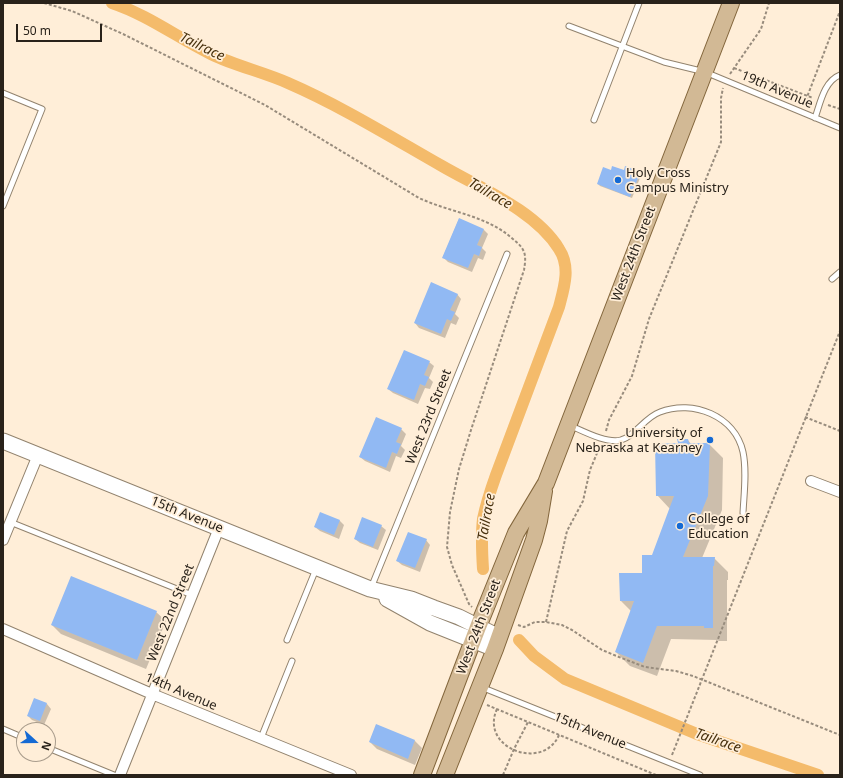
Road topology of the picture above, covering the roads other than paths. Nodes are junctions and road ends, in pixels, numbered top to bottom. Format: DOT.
graph roads {
  1 [pos="639,3"];
  2 [pos="731,3"];
  3 [pos="570,26"];
  4 [pos="622,46"];
  5 [pos="705,72"];
  6 [pos="840,76"];
  7 [pos="3,93"];
  8 [pos="815,118"];
  9 [pos="594,120"];
  10 [pos="840,128"];
  11 [pos="3,206"];
  12 [pos="507,254"];
  13 [pos="840,272"];
  14 [pos="832,279"];
  15 [pos="568,425"];
  16 [pos="3,441"];
  17 [pos="38,455"];
  18 [pos="811,481"];
  19 [pos="546,483"];
  20 [pos="840,492"];
  21 [pos="743,512"];
  22 [pos="10,522"];
  23 [pos="219,528"];
  24 [pos="4,536"];
  25 [pos="316,568"];
  26 [pos="370,589"];
  27 [pos="192,595"];
  28 [pos="3,629"];
  29 [pos="475,633"];
  30 [pos="287,640"];
  31 [pos="497,643"];
  32 [pos="292,661"];
  33 [pos="480,687"];
  34 [pos="152,694"];
  35 [pos="3,729"];
  36 [pos="16,735"];
  37 [pos="261,738"];
  38 [pos="56,751"];
  39 [pos="114,775"];
  40 [pos="120,775"];
  41 [pos="351,775"];
  42 [pos="422,775"];
  43 [pos="445,775"];
  44 [pos="700,775"];
  1 -- 4 [label="lane"];
  2 -- 5 [label="main road, West 24th Street"];
  3 -- 4 [label="lane, 19th Avenue"];
  4 -- 5 [label="lane, 19th Avenue"];
  4 -- 9 [label="lane"];
  5 -- 8 [label="lane, 19th Avenue"];
  5 -- 15 [label="main road, West 24th Street"];
  6 -- 8 [label="lane"];
  7 -- 11 [label="lane"];
  8 -- 10 [label="lane, 19th Avenue"];
  12 -- 26 [label="lane, West 23rd Street"];
  13 -- 14 [label="lane"];
  15 -- 19 [label="main road, West 24th Street"];
  15 -- 21 [label="lane"];
  16 -- 17 [label="street, 15th Avenue"];
  17 -- 22 [label="street"];
  17 -- 23 [label="street, 15th Avenue"];
  18 -- 20 [label="street"];
  19 -- 29 [label="main road, West 24th Street"];
  19 -- 31 [label="main road, West 24th Street"];
  22 -- 24 [label="street"];
  22 -- 27 [label="lane"];
  23 -- 25 [label="street, 15th Avenue"];
  23 -- 27 [label="street, West 22nd Street"];
  25 -- 26 [label="street, 15th Avenue"];
  25 -- 30 [label="lane"];
  26 -- 29 [label="street, 15th Avenue"];
  27 -- 34 [label="street, West 22nd Street"];
  28 -- 34 [label="street, 14th Avenue"];
  29 -- 31 [label="street, 15th Avenue"];
  29 -- 42 [label="main road, West 24th Street"];
  31 -- 33 [label="main road, West 24th Street"];
  32 -- 37 [label="lane"];
  33 -- 43 [label="main road, West 24th Street"];
  33 -- 44 [label="lane, 15th Avenue"];
  34 -- 37 [label="street, 14th Avenue"];
  34 -- 40 [label="street, West 22nd Street"];
  35 -- 36 [label="lane"];
  37 -- 41 [label="street, 14th Avenue"];
  38 -- 39 [label="lane"];
}
